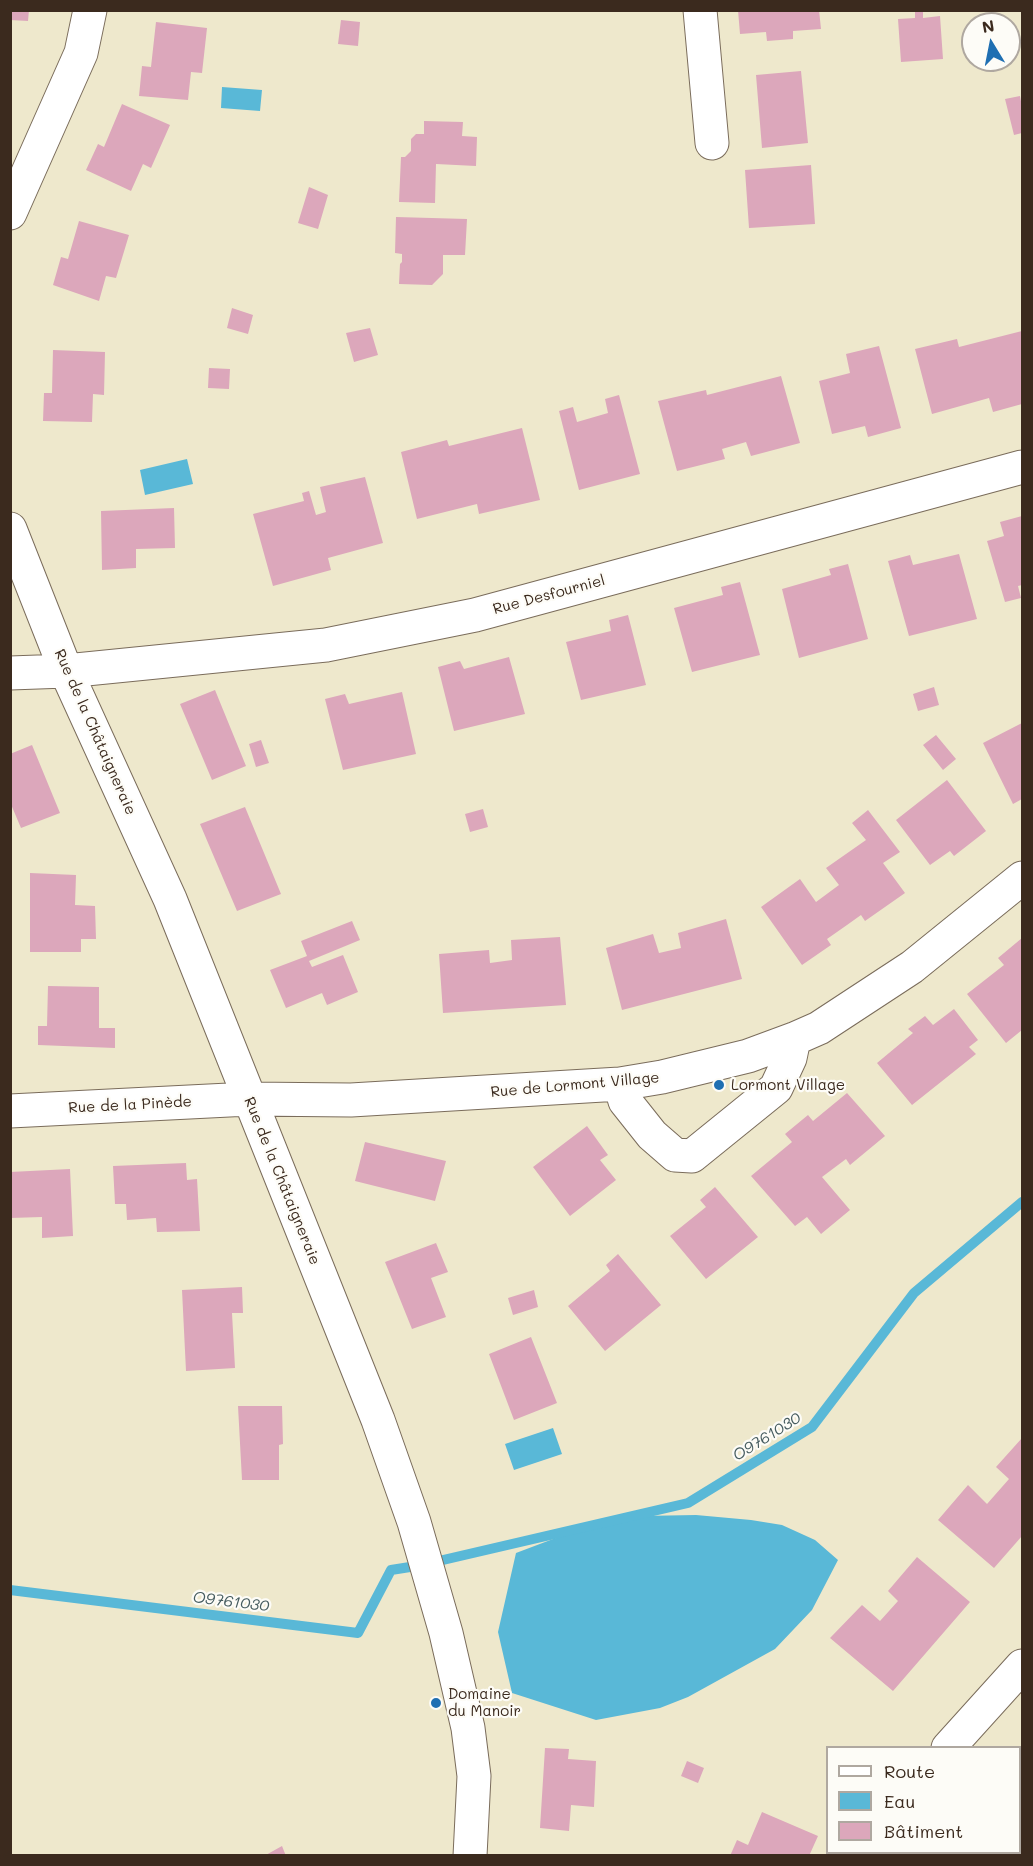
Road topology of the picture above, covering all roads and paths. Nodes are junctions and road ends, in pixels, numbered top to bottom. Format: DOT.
graph roads {
  1 [pos="90,10"];
  2 [pos="700,10"];
  3 [pos="712,143"];
  4 [pos="10,213"];
  5 [pos="1023,467"];
  6 [pos="10,528"];
  7 [pos="66,670"];
  8 [pos="10,673"];
  9 [pos="1023,878"];
  10 [pos="794,1039"];
  11 [pos="620,1084"];
  12 [pos="249,1099"];
  13 [pos="10,1111"];
  14 [pos="1023,1666"];
  15 [pos="950,1746"];
  16 [pos="470,1856"];
  1 -- 4 [label="street"];
  2 -- 3 [label="street"];
  5 -- 7 [label="street, Rue Desfourniel"];
  6 -- 7 [label="street, Rue de la Châtaigneraie"];
  7 -- 8 [label="street, Rue Desfourniel"];
  7 -- 12 [label="street, Rue de la Châtaigneraie"];
  9 -- 10 [label="street, Rue de Lormont Village"];
  10 -- 11 [label="street, Rue de Lormont Village"];
  10 -- 11 [label="street"];
  11 -- 12 [label="street, Rue de Lormont Village"];
  12 -- 13 [label="street, Rue de la Pinède"];
  12 -- 16 [label="street, Rue de la Châtaigneraie"];
  14 -- 15 [label="street"];
}
